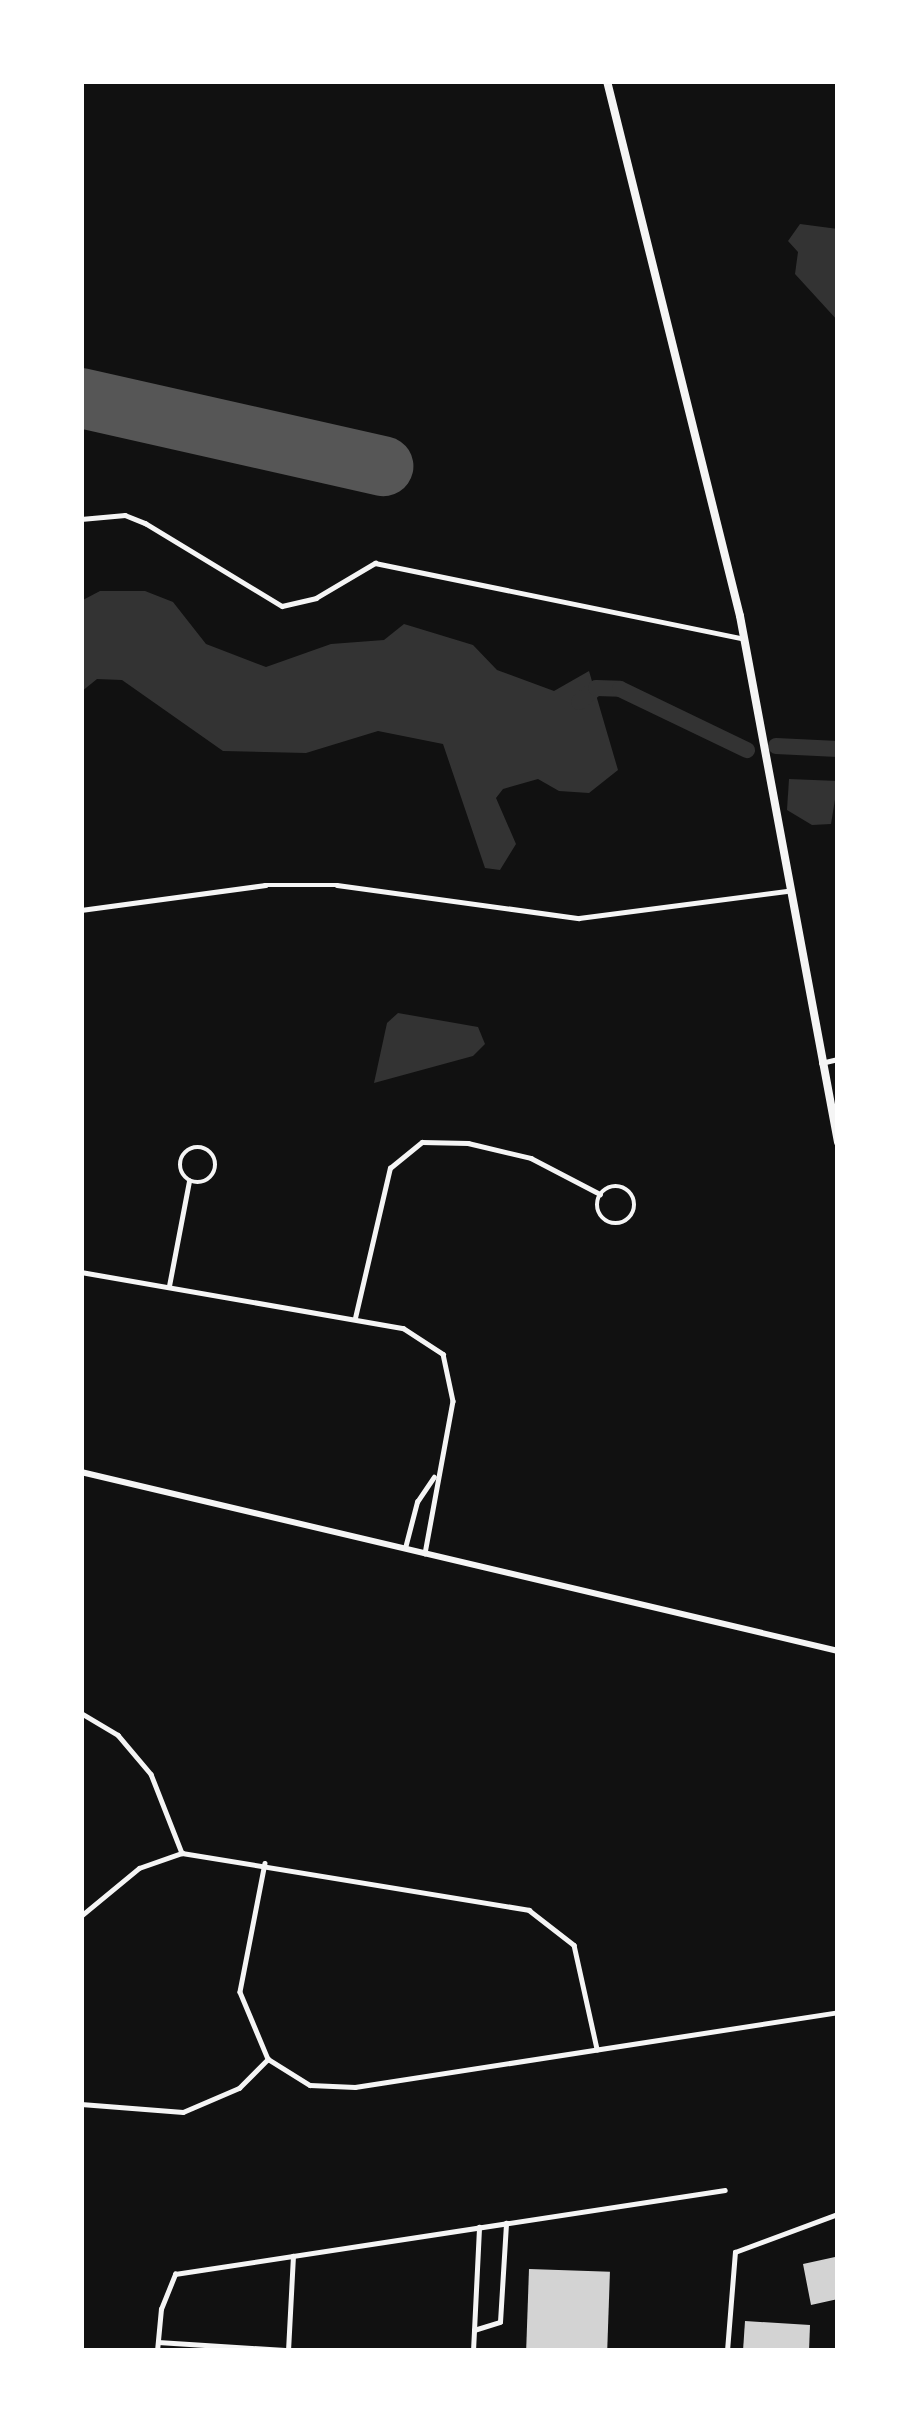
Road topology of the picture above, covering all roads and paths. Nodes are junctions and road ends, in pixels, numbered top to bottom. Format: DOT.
graph roads {
  1 [pos="607,81"];
  2 [pos="81,519"];
  3 [pos="744,638"];
  4 [pos="786,891"];
  5 [pos="81,910"];
  6 [pos="838,1059"];
  7 [pos="821,1063"];
  8 [pos="838,1142"];
  9 [pos="189,1181"];
  10 [pos="599,1195"];
  11 [pos="81,1271"];
  12 [pos="169,1286"];
  13 [pos="355,1318"];
  14 [pos="81,1472"];
  15 [pos="437,1472"];
  16 [pos="405,1548"];
  17 [pos="425,1553"];
  18 [pos="838,1651"];
  19 [pos="81,1713"];
  20 [pos="182,1853"];
  21 [pos="265,1863"];
  22 [pos="81,1916"];
  23 [pos="838,2012"];
  24 [pos="597,2049"];
  25 [pos="268,2059"];
  26 [pos="81,2104"];
  27 [pos="725,2190"];
  28 [pos="838,2214"];
  29 [pos="506,2223"];
  30 [pos="479,2227"];
  31 [pos="293,2256"];
  32 [pos="474,2330"];
  33 [pos="158,2342"];
  34 [pos="288,2350"];
  35 [pos="158,2351"];
  36 [pos="301,2351"];
  37 [pos="473,2351"];
  38 [pos="728,2351"];
  1 -- 3 [label="main road"];
  2 -- 3 [label="street"];
  3 -- 4 [label="main road"];
  4 -- 5 [label="street"];
  4 -- 7 [label="main road"];
  6 -- 7 [label="street"];
  7 -- 8 [label="main road"];
  9 -- 9 [label="street"];
  9 -- 12 [label="street"];
  10 -- 10 [label="street"];
  10 -- 13 [label="street"];
  11 -- 12 [label="street"];
  12 -- 13 [label="street"];
  13 -- 15 [label="street"];
  14 -- 16 [label="street"];
  15 -- 16 [label="street"];
  15 -- 17 [label="street"];
  16 -- 17 [label="street"];
  17 -- 18 [label="street"];
  19 -- 20 [label="street"];
  20 -- 21 [label="street"];
  20 -- 22 [label="street"];
  21 -- 24 [label="street"];
  21 -- 25 [label="street"];
  23 -- 24 [label="street"];
  24 -- 25 [label="street"];
  25 -- 26 [label="street"];
  27 -- 29 [label="street"];
  28 -- 38 [label="street"];
  29 -- 30 [label="street"];
  29 -- 32 [label="street"];
  30 -- 31 [label="street"];
  30 -- 32 [label="street"];
  31 -- 33 [label="street"];
  31 -- 34 [label="street"];
  32 -- 37 [label="street"];
  33 -- 34 [label="street"];
  33 -- 35 [label="street"];
  34 -- 36 [label="street"];
}
